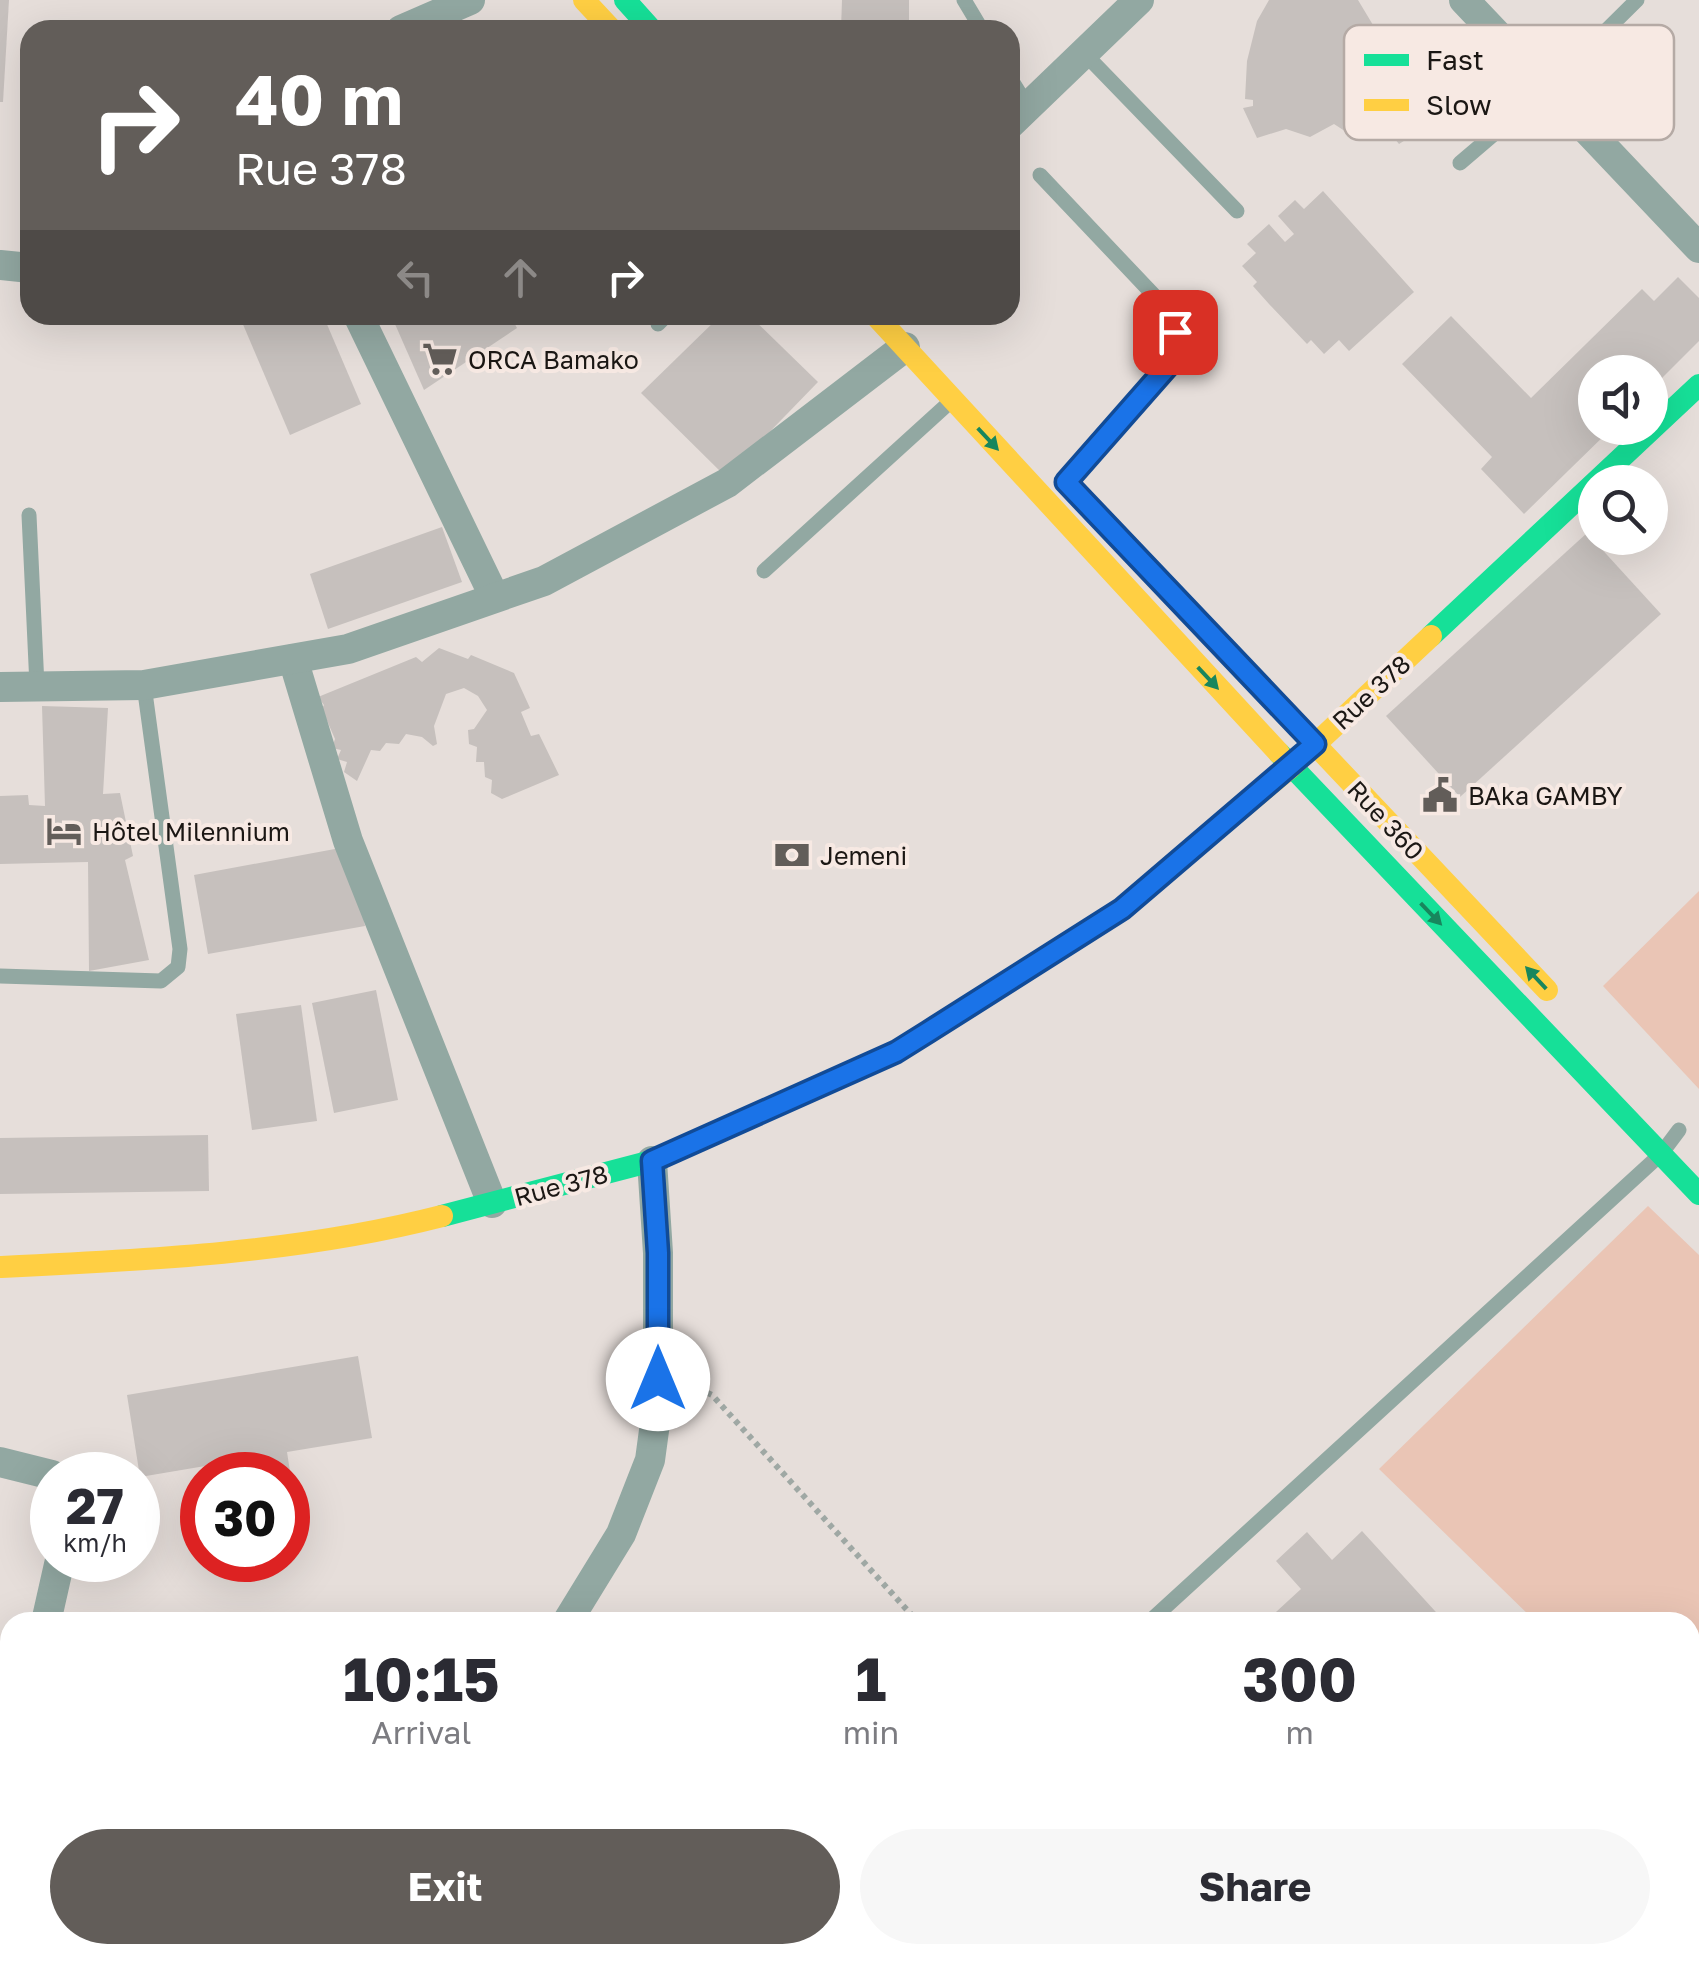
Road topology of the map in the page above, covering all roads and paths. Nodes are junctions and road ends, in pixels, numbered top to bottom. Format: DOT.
graph roads {
  1 [pos="470,0"];
  2 [pos="584,0"];
  3 [pos="624,0"];
  4 [pos="1139,0"];
  5 [pos="1464,0"];
  6 [pos="1638,0"];
  7 [pos="425,20"];
  8 [pos="603,20"];
  9 [pos="643,20"];
  10 [pos="1488,25"];
  11 [pos="1612,25"];
  12 [pos="1084,52"];
  13 [pos="1020,115"];
  14 [pos="1486,140"];
  15 [pos="1597,140"];
  16 [pos="1460,162"];
  17 [pos="1040,175"];
  18 [pos="1238,211"];
  19 [pos="1699,248"];
  20 [pos="363,325"];
  21 [pos="884,325"];
  22 [pos="904,347"];
  23 [pos="1699,385"];
  24 [pos="952,400"];
  25 [pos="1066,482"];
  26 [pos="30,515"];
  27 [pos="764,571"];
  28 [pos="1171,592"];
  29 [pos="494,596"];
  30 [pos="292,659"];
  31 [pos="144,684"];
  32 [pos="37,686"];
  33 [pos="0,687"];
  34 [pos="1315,744"];
  35 [pos="1291,768"];
  36 [pos="0,976"];
  37 [pos="1558,1002"];
  38 [pos="1673,1123"];
  39 [pos="1699,1151"];
  40 [pos="1661,1154"];
  41 [pos="652,1161"];
  42 [pos="1699,1194"];
  43 [pos="492,1203"];
  44 [pos="0,1267"];
  45 [pos="658,1379"];
  46 [pos="0,1462"];
  47 [pos="30,1470"];
  48 [pos="55,1582"];
  49 [pos="48,1612"];
  50 [pos="573,1612"];
  51 [pos="909,1612"];
  52 [pos="1159,1612"];
  1 -- 7 [label="street"];
  2 -- 8 [label="street"];
  3 -- 9 [label="street"];
  4 -- 12 [label="street"];
  5 -- 10 [label="street"];
  6 -- 11 [label="lane"];
  12 -- 13 [label="street"];
  12 -- 18 [label="lane"];
  14 -- 16 [label="lane"];
  15 -- 19 [label="street"];
  17 -- 25 [label="lane"];
  20 -- 29 [label="street"];
  21 -- 22 [label="street"];
  22 -- 24 [label="street"];
  22 -- 29 [label="street"];
  23 -- 34 [label="street, Rue 378"];
  24 -- 27 [label="lane"];
  24 -- 35 [label="street, one-way"];
  26 -- 32 [label="lane"];
  28 -- 34 [label="street, Rue 360"];
  29 -- 30 [label="street"];
  30 -- 31 [label="street"];
  30 -- 43 [label="street"];
  31 -- 32 [label="street"];
  31 -- 36 [label="lane"];
  32 -- 33 [label="street"];
  34 -- 35 [label="street, Rue 378"];
  37 -- 34 [label="street, Rue 360, one-way"];
  35 -- 40 [label="street, one-way"];
  35 -- 41 [label="street, Rue 378"];
  38 -- 39 [label="street"];
  38 -- 40 [label="lane"];
  40 -- 42 [label="street"];
  40 -- 52 [label="lane"];
  41 -- 43 [label="street, Rue 378"];
  41 -- 45 [label="street"];
  43 -- 44 [label="street, Rue 378"];
  45 -- 50 [label="street"];
  45 -- 51 [label="path"];
  46 -- 47 [label="street"];
  48 -- 49 [label="street"];
}
